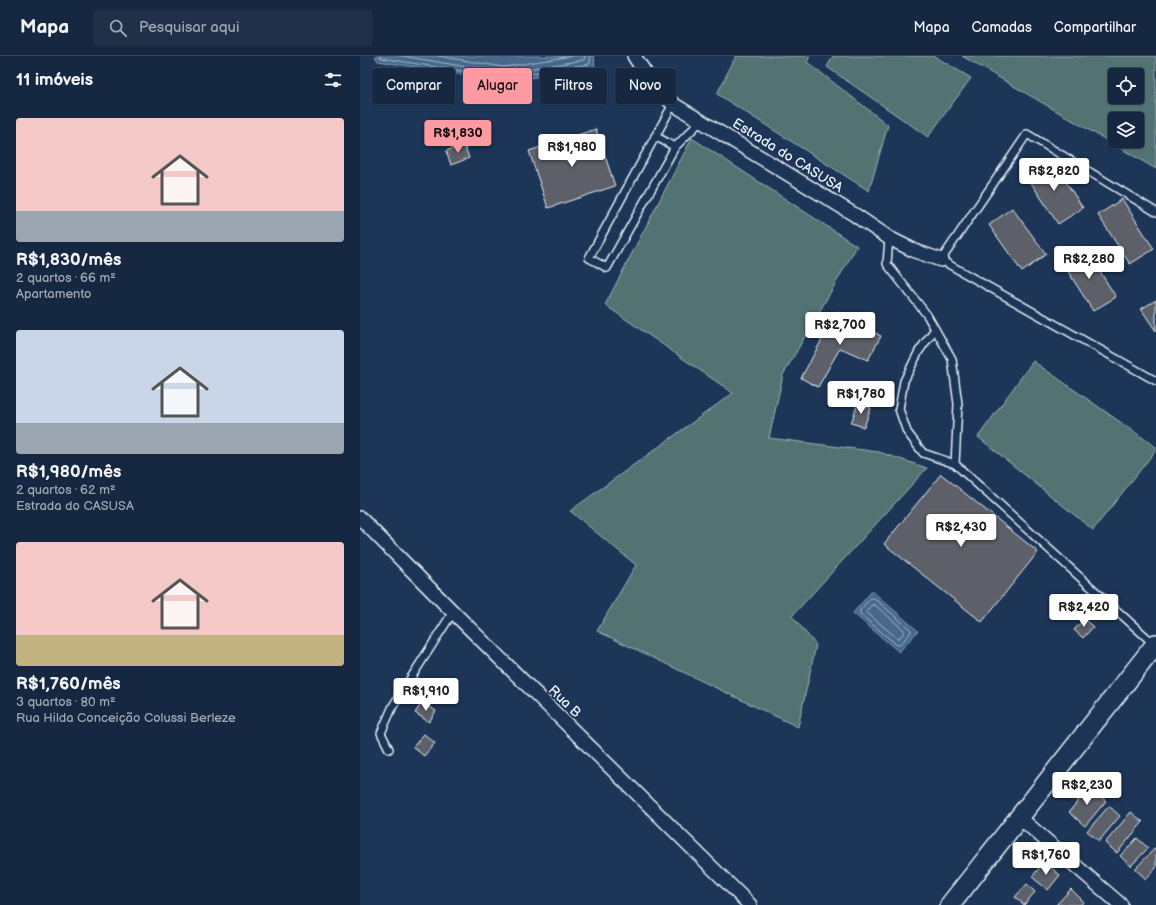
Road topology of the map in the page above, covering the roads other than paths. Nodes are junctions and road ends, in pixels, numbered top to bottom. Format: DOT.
graph roads {
  1 [pos="634,56"];
  2 [pos="642,68"];
  3 [pos="673,104"];
  4 [pos="701,121"];
  5 [pos="656,136"];
  6 [pos="675,147"];
  7 [pos="1156,212"];
  8 [pos="889,238"];
  9 [pos="941,260"];
  10 [pos="935,329"];
  11 [pos="1156,381"];
  12 [pos="955,464"];
  13 [pos="360,518"];
  14 [pos="453,612"];
  15 [pos="1155,645"];
  16 [pos="389,749"];
  17 [pos="1019,817"];
  18 [pos="750,905"];
  19 [pos="950,905"];
  20 [pos="1121,905"];
  1 -- 2 [label="street, Estrada do CASUSA"];
  3 -- 4 [label="street, Estrada do CASUSA"];
  3 -- 5 [label="lane"];
  4 -- 6 [label="lane"];
  4 -- 8 [label="street, Estrada do CASUSA"];
  5 -- 6 [label="lane"];
  5 -- 6 [label="lane"];
  7 -- 9 [label="lane"];
  8 -- 9 [label="street, Estrada do CASUSA"];
  8 -- 10 [label="lane"];
  9 -- 11 [label="lane"];
  10 -- 12 [label="lane"];
  10 -- 12 [label="lane"];
  12 -- 15 [label="lane"];
  13 -- 14 [label="street, Rua B"];
  14 -- 16 [label="lane"];
  14 -- 18 [label="street, Rua B"];
  15 -- 17 [label="street"];
  17 -- 19 [label="street"];
  17 -- 20 [label="street"];
}
